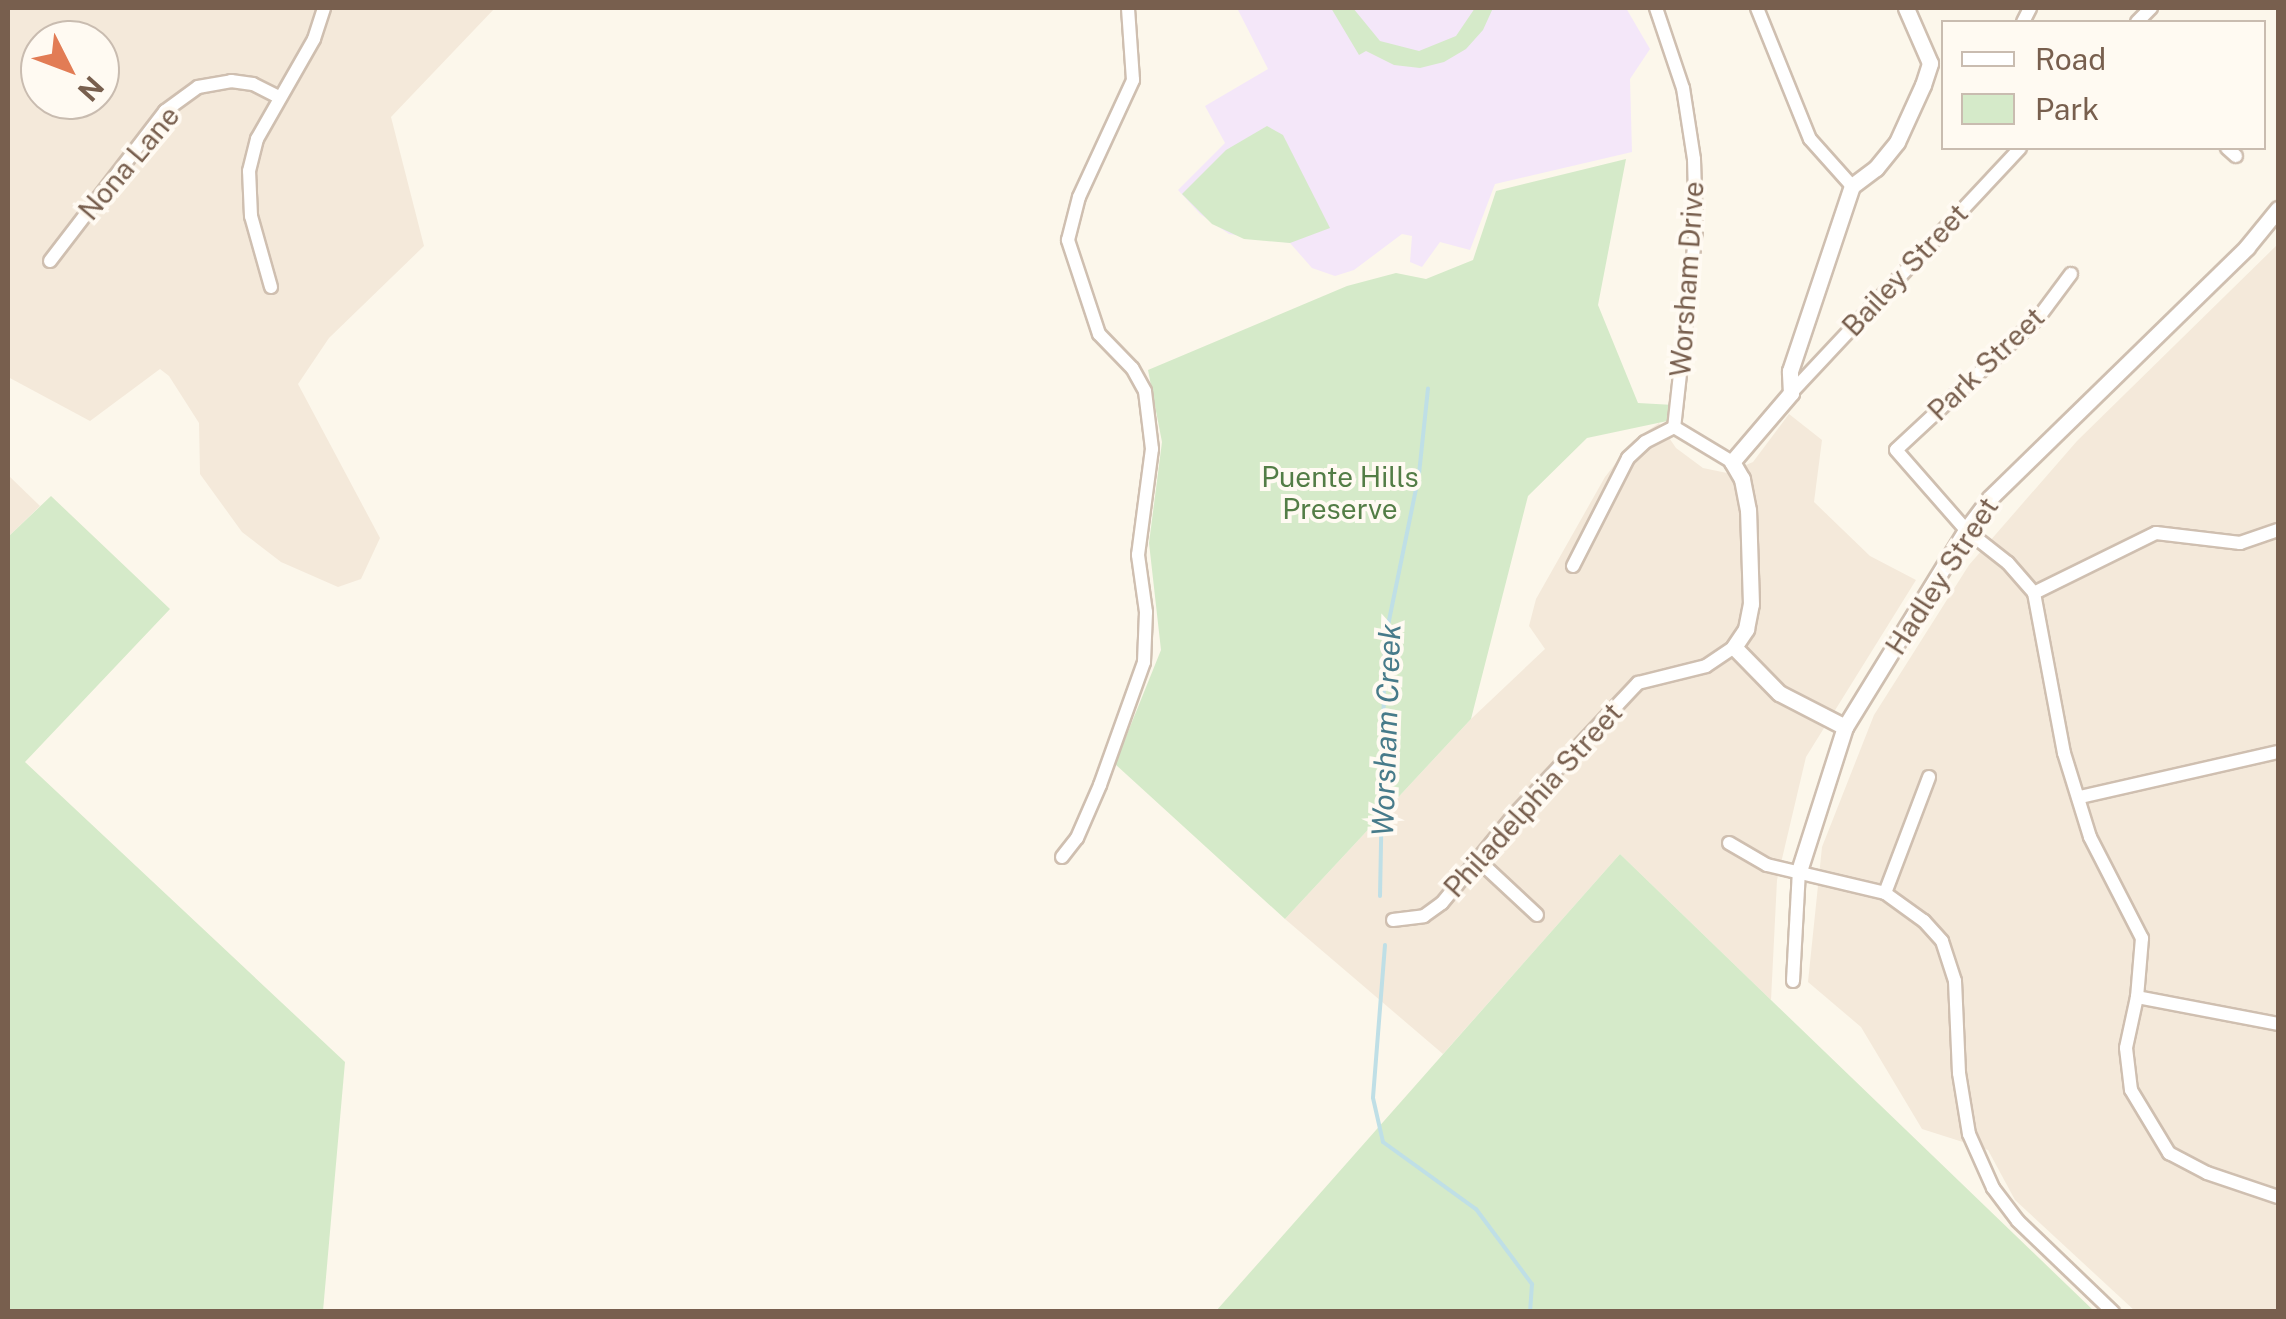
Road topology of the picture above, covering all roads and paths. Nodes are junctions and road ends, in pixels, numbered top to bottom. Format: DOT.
graph roads {
  1 [pos="324,8"];
  2 [pos="1128,8"];
  3 [pos="1656,8"];
  4 [pos="1757,8"];
  5 [pos="1906,8"];
  6 [pos="1937,62"];
  7 [pos="278,97"];
  8 [pos="2018,150"];
  9 [pos="1852,186"];
  10 [pos="2278,209"];
  11 [pos="50,260"];
  12 [pos="2071,274"];
  13 [pos="271,286"];
  14 [pos="1791,393"];
  15 [pos="1674,427"];
  16 [pos="1732,462"];
  17 [pos="1966,530"];
  18 [pos="2278,530"];
  19 [pos="1573,566"];
  20 [pos="2034,593"];
  21 [pos="1734,647"];
  22 [pos="1845,727"];
  23 [pos="2278,752"];
  24 [pos="1929,777"];
  25 [pos="2080,797"];
  26 [pos="1730,843"];
  27 [pos="1062,857"];
  28 [pos="1478,859"];
  29 [pos="1798,871"];
  30 [pos="1885,893"];
  31 [pos="1537,914"];
  32 [pos="1393,920"];
  33 [pos="1792,981"];
  34 [pos="2137,996"];
  35 [pos="2278,1024"];
  36 [pos="2278,1196"];
  37 [pos="2112,1312"];
  1 -- 7 [label="street"];
  2 -- 27 [label="street"];
  3 -- 15 [label="street, Worsham Drive"];
  4 -- 9 [label="street"];
  5 -- 6 [label="street"];
  6 -- 9 [label="street"];
  7 -- 11 [label="street, Nona Lane"];
  7 -- 13 [label="street"];
  8 -- 14 [label="street, Bailey Street"];
  9 -- 14 [label="street"];
  10 -- 17 [label="street, Hadley Street"];
  12 -- 17 [label="street, Park Street"];
  14 -- 16 [label="street"];
  15 -- 16 [label="street"];
  15 -- 19 [label="street"];
  16 -- 21 [label="street"];
  17 -- 20 [label="street"];
  17 -- 22 [label="street, Hadley Street"];
  18 -- 20 [label="street"];
  20 -- 25 [label="street"];
  21 -- 22 [label="street"];
  21 -- 28 [label="street, Philadelphia Street"];
  22 -- 29 [label="street, Hadley Street"];
  23 -- 25 [label="street"];
  24 -- 30 [label="street"];
  25 -- 34 [label="street"];
  26 -- 29 [label="street"];
  28 -- 31 [label="street"];
  28 -- 32 [label="street, Philadelphia Street"];
  29 -- 30 [label="street"];
  29 -- 33 [label="street, Hadley Street"];
  30 -- 37 [label="street"];
  34 -- 35 [label="street"];
  34 -- 36 [label="street"];
}
